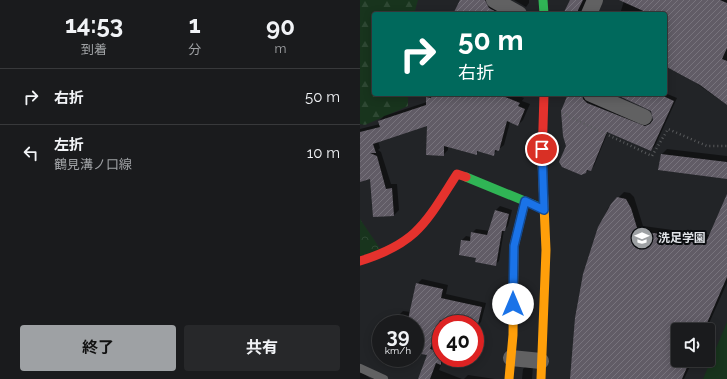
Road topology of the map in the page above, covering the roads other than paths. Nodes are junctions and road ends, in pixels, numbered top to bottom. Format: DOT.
graph roads {
  1 [pos="494,0"];
  2 [pos="543,0"];
  3 [pos="595,0"];
  4 [pos="515,12"];
  5 [pos="544,12"];
  6 [pos="590,12"];
  7 [pos="544,96"];
  8 [pos="595,96"];
  9 [pos="644,117"];
  10 [pos="525,201"];
  11 [pos="544,210"];
  12 [pos="360,261"];
  13 [pos="511,358"];
  14 [pos="541,360"];
  15 [pos="360,368"];
  16 [pos="384,379"];
  17 [pos="509,379"];
  18 [pos="541,379"];
  1 -- 4 [label="street"];
  2 -- 5 [label="street"];
  3 -- 6 [label="street"];
  7 -- 11 [label="street"];
  8 -- 9 [label="street"];
  10 -- 11 [label="street"];
  10 -- 12 [label="street"];
  10 -- 13 [label="street"];
  11 -- 14 [label="street"];
  13 -- 14 [label="street"];
  13 -- 17 [label="street"];
  14 -- 18 [label="street"];
  15 -- 16 [label="lane"];
}
